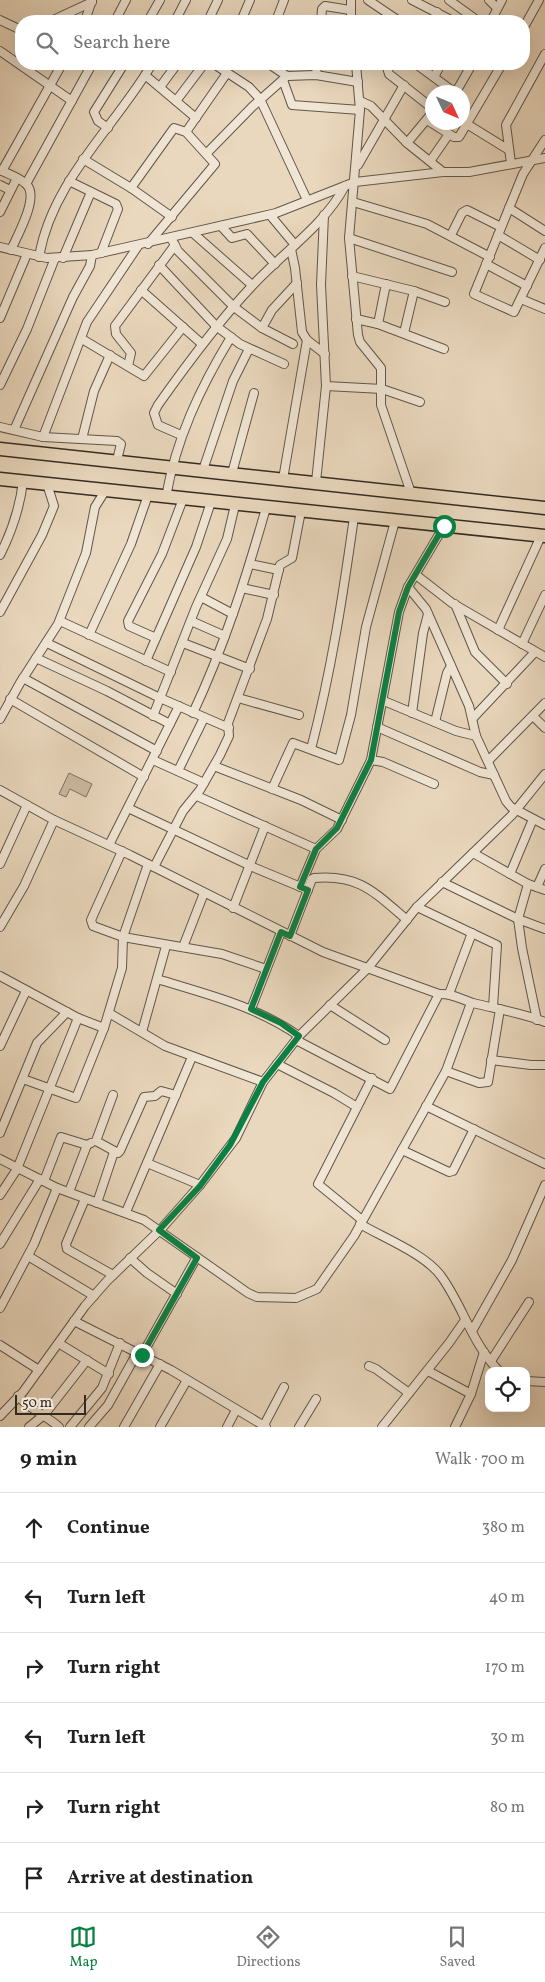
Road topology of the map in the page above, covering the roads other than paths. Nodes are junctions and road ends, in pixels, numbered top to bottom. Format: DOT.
graph roads {
  1 [pos="126,0"];
  2 [pos="160,0"];
  3 [pos="186,0"];
  4 [pos="218,0"];
  5 [pos="250,0"];
  6 [pos="284,0"];
  7 [pos="351,0"];
  8 [pos="368,0"];
  9 [pos="412,0"];
  10 [pos="449,0"];
  11 [pos="488,0"];
  12 [pos="502,0"];
  13 [pos="539,0"];
  14 [pos="92,1"];
  15 [pos="422,1"];
  16 [pos="498,8"];
  17 [pos="350,10"];
  18 [pos="437,12"];
  19 [pos="63,15"];
  20 [pos="87,15"];
  21 [pos="118,15"];
  22 [pos="151,15"];
  23 [pos="178,15"];
  24 [pos="211,15"];
  25 [pos="244,15"];
  26 [pos="278,15"];
  27 [pos="322,15"];
  28 [pos="350,15"];
  29 [pos="390,15"];
  30 [pos="436,15"];
  31 [pos="442,15"];
  32 [pos="470,15"];
  33 [pos="494,15"];
  34 [pos="530,16"];
  35 [pos="0,20"];
  36 [pos="15,27"];
  37 [pos="0,50"];
  38 [pos="545,54"];
  39 [pos="15,61"];
  40 [pos="28,70"];
  41 [pos="59,70"];
  42 [pos="89,70"];
  43 [pos="120,70"];
  44 [pos="148,70"];
  45 [pos="173,70"];
  46 [pos="199,70"];
  47 [pos="224,70"];
  48 [pos="316,70"];
  49 [pos="357,70"];
  50 [pos="388,70"];
  51 [pos="424,70"];
  52 [pos="438,70"];
  53 [pos="468,70"];
  54 [pos="498,70"];
  55 [pos="227,72"];
  56 [pos="284,73"];
  57 [pos="145,75"];
  58 [pos="316,75"];
  59 [pos="434,77"];
  60 [pos="358,82"];
  61 [pos="404,85"];
  62 [pos="445,85"];
  63 [pos="459,85"];
  64 [pos="50,86"];
  65 [pos="160,87"];
  66 [pos="260,99"];
  67 [pos="72,101"];
  68 [pos="176,101"];
  69 [pos="360,101"];
  70 [pos="425,102"];
  71 [pos="360,110"];
  72 [pos="470,114"];
  73 [pos="196,118"];
  74 [pos="383,118"];
  75 [pos="425,121"];
  76 [pos="470,125"];
  77 [pos="108,128"];
  78 [pos="442,130"];
  79 [pos="462,130"];
  80 [pos="186,132"];
  81 [pos="449,134"];
  82 [pos="545,140"];
  83 [pos="407,143"];
  84 [pos="509,150"];
  85 [pos="207,153"];
  86 [pos="545,158"];
  87 [pos="83,159"];
  88 [pos="534,159"];
  89 [pos="431,160"];
  90 [pos="511,163"];
  91 [pos="356,166"];
  92 [pos="1,170"];
  93 [pos="442,172"];
  94 [pos="17,178"];
  95 [pos="69,181"];
  96 [pos="355,182"];
  97 [pos="26,184"];
  98 [pos="0,185"];
  99 [pos="345,186"];
  100 [pos="132,188"];
  101 [pos="10,190"];
  102 [pos="91,192"];
  103 [pos="307,200"];
  104 [pos="353,202"];
  105 [pos="509,208"];
  106 [pos="0,212"];
  107 [pos="270,215"];
  108 [pos="324,215"];
  109 [pos="172,217"];
  110 [pos="221,226"];
  111 [pos="501,227"];
  112 [pos="545,230"];
  113 [pos="193,233"];
  114 [pos="450,235"];
  115 [pos="498,235"];
  116 [pos="349,238"];
  117 [pos="173,242"];
  118 [pos="148,244"];
  119 [pos="138,246"];
  120 [pos="0,247"];
  121 [pos="293,247"];
  122 [pos="545,248"];
  123 [pos="11,250"];
  124 [pos="27,254"];
  125 [pos="96,254"];
  126 [pos="39,257"];
  127 [pos="59,258"];
  128 [pos="488,260"];
  129 [pos="540,260"];
  130 [pos="275,264"];
  131 [pos="159,265"];
  132 [pos="452,272"];
  133 [pos="352,276"];
  134 [pos="297,283"];
  135 [pos="386,284"];
  136 [pos="252,286"];
  137 [pos="527,286"];
  138 [pos="141,290"];
  139 [pos="414,291"];
  140 [pos="521,299"];
  141 [pos="445,302"];
  142 [pos="234,307"];
  143 [pos="545,309"];
  144 [pos="0,318"];
  145 [pos="356,319"];
  146 [pos="378,324"];
  147 [pos="216,326"];
  148 [pos="183,327"];
  149 [pos="262,328"];
  150 [pos="404,333"];
  151 [pos="231,337"];
  152 [pos="82,339"];
  153 [pos="308,340"];
  154 [pos="202,344"];
  155 [pos="292,344"];
  156 [pos="249,349"];
  157 [pos="444,349"];
  158 [pos="325,354"];
  159 [pos="110,355"];
  160 [pos="284,364"];
  161 [pos="128,366"];
  162 [pos="0,385"];
  163 [pos="326,386"];
  164 [pos="382,389"];
  165 [pos="254,393"];
  166 [pos="420,402"];
  167 [pos="0,427"];
  168 [pos="14,430"];
  169 [pos="181,435"];
  170 [pos="43,437"];
  171 [pos="82,439"];
  172 [pos="0,449"];
  173 [pos="116,460"];
  174 [pos="171,466"];
  175 [pos="204,470"];
  176 [pos="232,473"];
  177 [pos="0,479"];
  178 [pos="283,479"];
  179 [pos="23,482"];
  180 [pos="316,482"];
  181 [pos="47,484"];
  182 [pos="105,491"];
  183 [pos="411,493"];
  184 [pos="148,495"];
  185 [pos="166,497"];
  186 [pos="183,499"];
  187 [pos="211,502"];
  188 [pos="235,504"];
  189 [pos="545,507"];
  190 [pos="266,508"];
  191 [pos="301,511"];
  192 [pos="354,516"];
  193 [pos="395,521"];
  194 [pos="444,526"];
  195 [pos="543,536"];
  196 [pos="0,555"];
  197 [pos="250,564"];
  198 [pos="279,570"];
  199 [pos="416,575"];
  200 [pos="408,587"];
  201 [pos="242,588"];
  202 [pos="274,595"];
  203 [pos="545,596"];
  204 [pos="201,597"];
  205 [pos="455,604"];
  206 [pos="0,612"];
  207 [pos="233,614"];
  208 [pos="428,614"];
  209 [pos="60,621"];
  210 [pos="191,621"];
  211 [pos="498,630"];
  212 [pos="89,634"];
  213 [pos="225,636"];
  214 [pos="156,638"];
  215 [pos="47,643"];
  216 [pos="183,643"];
  217 [pos="522,644"];
  218 [pos="535,652"];
  219 [pos="218,656"];
  220 [pos="545,657"];
  221 [pos="36,658"];
  222 [pos="146,661"];
  223 [pos="451,666"];
  224 [pos="250,669"];
  225 [pos="171,672"];
  226 [pos="23,678"];
  227 [pos="507,684"];
  228 [pos="160,698"];
  229 [pos="238,698"];
  230 [pos="10,699"];
  231 [pos="384,701"];
  232 [pos="545,703"];
  233 [pos="179,706"];
  234 [pos="192,712"];
  235 [pos="412,713"];
  236 [pos="154,716"];
  237 [pos="299,716"];
  238 [pos="533,716"];
  239 [pos="204,718"];
  240 [pos="473,718"];
  241 [pos="0,719"];
  242 [pos="435,722"];
  243 [pos="170,724"];
  244 [pos="377,727"];
  245 [pos="229,728"];
  246 [pos="545,728"];
  247 [pos="476,736"];
  248 [pos="311,749"];
  249 [pos="157,751"];
  250 [pos="153,760"];
  251 [pos="371,760"];
  252 [pos="488,761"];
  253 [pos="214,766"];
  254 [pos="178,771"];
  255 [pos="545,774"];
  256 [pos="494,776"];
  257 [pos="144,777"];
  258 [pos="204,783"];
  259 [pos="434,784"];
  260 [pos="272,789"];
  261 [pos="0,790"];
  262 [pos="197,796"];
  263 [pos="27,805"];
  264 [pos="128,808"];
  265 [pos="516,810"];
  266 [pos="533,819"];
  267 [pos="54,820"];
  268 [pos="342,820"];
  269 [pos="545,825"];
  270 [pos="265,826"];
  271 [pos="173,830"];
  272 [pos="109,846"];
  273 [pos="316,849"];
  274 [pos="122,851"];
  275 [pos="472,853"];
  276 [pos="0,864"];
  277 [pos="250,865"];
  278 [pos="151,866"];
  279 [pos="545,869"];
  280 [pos="510,874"];
  281 [pos="442,882"];
  282 [pos="528,884"];
  283 [pos="537,887"];
  284 [pos="304,888"];
  285 [pos="545,890"];
  286 [pos="204,893"];
  287 [pos="417,907"];
  288 [pos="233,908"];
  289 [pos="518,919"];
  290 [pos="407,920"];
  291 [pos="0,927"];
  292 [pos="545,929"];
  293 [pos="281,932"];
  294 [pos="472,933"];
  295 [pos="290,936"];
  296 [pos="123,937"];
  297 [pos="166,946"];
  298 [pos="183,947"];
  299 [pos="367,969"];
  300 [pos="266,970"];
  301 [pos="0,976"];
  302 [pos="157,979"];
  303 [pos="26,990"];
  304 [pos="439,994"];
  305 [pos="449,994"];
  306 [pos="471,1002"];
  307 [pos="330,1005"];
  308 [pos="497,1008"];
  309 [pos="251,1009"];
  310 [pos="67,1012"];
  311 [pos="109,1013"];
  312 [pos="78,1018"];
  313 [pos="541,1021"];
  314 [pos="104,1028"];
  315 [pos="142,1032"];
  316 [pos="297,1038"];
  317 [pos="385,1040"];
  318 [pos="0,1046"];
  319 [pos="192,1057"];
  320 [pos="491,1060"];
  321 [pos="277,1064"];
  322 [pos="545,1065"];
  323 [pos="446,1071"];
  324 [pos="372,1078"];
  325 [pos="23,1079"];
  326 [pos="263,1082"];
  327 [pos="50,1090"];
  328 [pos="114,1095"];
  329 [pos="176,1095"];
  330 [pos="426,1106"];
  331 [pos="357,1108"];
  332 [pos="474,1129"];
  333 [pos="0,1133"];
  334 [pos="96,1142"];
  335 [pos="87,1146"];
  336 [pos="402,1150"];
  337 [pos="114,1152"];
  338 [pos="0,1159"];
  339 [pos="147,1163"];
  340 [pos="545,1164"];
  341 [pos="17,1169"];
  342 [pos="42,1180"];
  343 [pos="200,1186"];
  344 [pos="545,1186"];
  345 [pos="57,1188"];
  346 [pos="69,1192"];
  347 [pos="0,1196"];
  348 [pos="85,1199"];
  349 [pos="97,1203"];
  350 [pos="126,1212"];
  351 [pos="361,1222"];
  352 [pos="159,1230"];
  353 [pos="0,1244"];
  354 [pos="28,1256"];
  355 [pos="130,1258"];
  356 [pos="197,1258"];
  357 [pos="114,1274"];
  358 [pos="177,1294"];
  359 [pos="94,1296"];
  360 [pos="529,1302"];
  361 [pos="0,1308"];
  362 [pos="465,1320"];
  363 [pos="74,1322"];
  364 [pos="472,1331"];
  365 [pos="120,1343"];
  366 [pos="60,1344"];
  367 [pos="0,1345"];
  368 [pos="484,1352"];
  369 [pos="139,1354"];
  370 [pos="87,1360"];
  371 [pos="491,1361"];
  372 [pos="160,1364"];
  373 [pos="369,1366"];
  374 [pos="496,1367"];
  375 [pos="39,1370"];
  376 [pos="428,1371"];
  377 [pos="109,1374"];
  378 [pos="188,1380"];
  379 [pos="530,1381"];
  380 [pos="545,1382"];
  381 [pos="284,1386"];
  382 [pos="409,1393"];
  383 [pos="471,1394"];
  384 [pos="18,1396"];
  385 [pos="316,1399"];
  386 [pos="236,1410"];
  387 [pos="44,1415"];
  388 [pos="0,1416"];
  389 [pos="53,1425"];
  390 [pos="29,1427"];
  391 [pos="70,1427"];
  392 [pos="89,1427"];
  393 [pos="124,1427"];
  394 [pos="160,1427"];
  395 [pos="227,1427"];
  396 [pos="264,1427"];
  397 [pos="299,1427"];
  398 [pos="382,1427"];
  399 [pos="455,1427"];
  1 -- 21 [label="street"];
  2 -- 22 [label="street"];
  3 -- 23 [label="street"];
  4 -- 24 [label="street"];
  5 -- 25 [label="street"];
  6 -- 26 [label="street"];
  7 -- 17 [label="street"];
  8 -- 29 [label="street"];
  9 -- 15 [label="street"];
  10 -- 32 [label="street"];
  11 -- 16 [label="street"];
  12 -- 16 [label="street"];
  13 -- 34 [label="street"];
  14 -- 19 [label="street"];
  14 -- 20 [label="street"];
  15 -- 18 [label="street"];
  16 -- 33 [label="street"];
  17 -- 27 [label="street"];
  17 -- 28 [label="street"];
  18 -- 30 [label="street"];
  18 -- 31 [label="street"];
  35 -- 36 [label="street"];
  37 -- 39 [label="street"];
  38 -- 84 [label="street"];
  40 -- 64 [label="street"];
  41 -- 64 [label="street"];
  42 -- 67 [label="street"];
  43 -- 77 [label="street"];
  44 -- 57 [label="street"];
  45 -- 65 [label="street"];
  46 -- 68 [label="street"];
  47 -- 55 [label="street"];
  48 -- 58 [label="street"];
  49 -- 60 [label="street"];
  50 -- 61 [label="street"];
  51 -- 59 [label="street"];
  52 -- 59 [label="street"];
  53 -- 63 [label="street"];
  54 -- 72 [label="street"];
  55 -- 66 [label="street"];
  55 -- 73 [label="street"];
  56 -- 58 [label="street"];
  56 -- 66 [label="street"];
  56 -- 71 [label="street"];
  57 -- 65 [label="street"];
  57 -- 77 [label="street"];
  58 -- 60 [label="street"];
  59 -- 62 [label="street"];
  60 -- 69 [label="street"];
  61 -- 70 [label="street"];
  61 -- 74 [label="street"];
  64 -- 67 [label="street"];
  64 -- 92 [label="street"];
  65 -- 68 [label="street"];
  66 -- 85 [label="street"];
  66 -- 103 [label="street"];
  67 -- 97 [label="street"];
  68 -- 73 [label="street"];
  69 -- 71 [label="street"];
  69 -- 74 [label="street"];
  71 -- 91 [label="street"];
  73 -- 80 [label="street"];
  74 -- 83 [label="street"];
  74 -- 91 [label="street"];
  75 -- 83 [label="street"];
  76 -- 84 [label="street"];
  77 -- 87 [label="street"];
  78 -- 81 [label="street"];
  79 -- 81 [label="street"];
  80 -- 85 [label="street"];
  80 -- 100 [label="street"];
  81 -- 89 [label="street"];
  82 -- 88 [label="street"];
  83 -- 89 [label="street"];
  84 -- 90 [label="street"];
  85 -- 109 [label="street"];
  86 -- 88 [label="street"];
  87 -- 95 [label="street"];
  87 -- 100 [label="street"];
  88 -- 90 [label="street"];
  88 -- 105 [label="street"];
  89 -- 93 [label="street"];
  90 -- 93 [label="street"];
  91 -- 96 [label="street"];
  92 -- 94 [label="street"];
  93 -- 96 [label="street"];
  94 -- 97 [label="street"];
  94 -- 101 [label="street"];
  95 -- 102 [label="street"];
  95 -- 126 [label="street"];
  96 -- 99 [label="street"];
  96 -- 104 [label="street"];
  97 -- 123 [label="street"];
  98 -- 101 [label="street"];
  99 -- 103 [label="street"];
  99 -- 108 [label="street"];
  100 -- 109 [label="street"];
  101 -- 106 [label="street"];
  102 -- 125 [label="street"];
  102 -- 127 [label="street"];
  103 -- 107 [label="street"];
  104 -- 114 [label="street"];
  104 -- 116 [label="street"];
  105 -- 111 [label="street"];
  105 -- 112 [label="street"];
  107 -- 110 [label="street"];
  107 -- 121 [label="street"];
  108 -- 121 [label="street"];
  108 -- 158 [label="street"];
  109 -- 118 [label="street"];
  110 -- 113 [label="street"];
  110 -- 130 [label="street"];
  111 -- 114 [label="street"];
  111 -- 115 [label="street"];
  113 -- 117 [label="street"];
  113 -- 136 [label="street"];
  114 -- 128 [label="street"];
  115 -- 128 [label="street"];
  115 -- 129 [label="street"];
  116 -- 132 [label="street"];
  116 -- 133 [label="street"];
  117 -- 118 [label="street"];
  117 -- 131 [label="street"];
  117 -- 142 [label="street"];
  118 -- 119 [label="street"];
  119 -- 125 [label="street"];
  119 -- 152 [label="street"];
  120 -- 123 [label="street"];
  121 -- 130 [label="street"];
  121 -- 134 [label="street"];
  122 -- 129 [label="street"];
  123 -- 124 [label="street"];
  124 -- 126 [label="street"];
  124 -- 144 [label="street"];
  125 -- 127 [label="street"];
  125 -- 168 [label="street"];
  126 -- 127 [label="street"];
  127 -- 162 [label="street"];
  128 -- 137 [label="street"];
  128 -- 140 [label="street"];
  129 -- 137 [label="street"];
  130 -- 136 [label="street"];
  131 -- 138 [label="street"];
  131 -- 147 [label="street"];
  133 -- 135 [label="street"];
  133 -- 145 [label="street"];
  134 -- 149 [label="street"];
  134 -- 153 [label="street"];
  135 -- 139 [label="street"];
  135 -- 146 [label="street"];
  136 -- 142 [label="street"];
  137 -- 140 [label="street"];
  138 -- 148 [label="street"];
  138 -- 161 [label="street"];
  139 -- 141 [label="street"];
  139 -- 150 [label="street"];
  140 -- 143 [label="street"];
  142 -- 147 [label="street"];
  142 -- 149 [label="street"];
  145 -- 146 [label="street"];
  145 -- 164 [label="street"];
  146 -- 150 [label="street"];
  147 -- 151 [label="street"];
  147 -- 154 [label="street"];
  148 -- 154 [label="street"];
  148 -- 161 [label="street"];
  149 -- 155 [label="street"];
  150 -- 157 [label="street"];
  151 -- 156 [label="street"];
  151 -- 169 [label="street"];
  152 -- 159 [label="street"];
  152 -- 170 [label="street"];
  153 -- 158 [label="street"];
  153 -- 178 [label="street"];
  154 -- 169 [label="street"];
  156 -- 160 [label="street"];
  156 -- 175 [label="street"];
  158 -- 163 [label="street"];
  159 -- 161 [label="street"];
  159 -- 171 [label="street"];
  163 -- 164 [label="street"];
  163 -- 180 [label="street"];
  164 -- 166 [label="street"];
  164 -- 183 [label="street"];
  165 -- 176 [label="street"];
  167 -- 168 [label="street"];
  168 -- 170 [label="street"];
  169 -- 174 [label="street"];
  170 -- 171 [label="street"];
  171 -- 173 [label="street"];
  172 -- 173 [label="main road"];
  173 -- 174 [label="main road"];
  174 -- 175 [label="main road"];
  174 -- 185 [label="street"];
  175 -- 176 [label="main road"];
  176 -- 178 [label="main road"];
  177 -- 179 [label="main road"];
  178 -- 180 [label="main road"];
  179 -- 181 [label="main road"];
  179 -- 196 [label="street"];
  180 -- 183 [label="main road"];
  181 -- 182 [label="main road"];
  181 -- 206 [label="street"];
  182 -- 184 [label="main road"];
  182 -- 209 [label="street"];
  183 -- 189 [label="main road"];
  184 -- 185 [label="main road"];
  184 -- 212 [label="street"];
  185 -- 186 [label="main road"];
  186 -- 187 [label="main road"];
  186 -- 214 [label="street"];
  187 -- 188 [label="main road"];
  187 -- 214 [label="street"];
  188 -- 190 [label="main road"];
  188 -- 204 [label="street"];
  190 -- 191 [label="main road"];
  190 -- 197 [label="street"];
  191 -- 192 [label="main road"];
  191 -- 198 [label="street"];
  192 -- 193 [label="main road"];
  192 -- 248 [label="street"];
  193 -- 194 [label="main road"];
  193 -- 248 [label="street"];
  194 -- 195 [label="main road"];
  194 -- 199 [label="street"];
  195 -- 211 [label="street"];
  197 -- 198 [label="street"];
  197 -- 201 [label="street"];
  198 -- 202 [label="street"];
  199 -- 200 [label="street"];
  199 -- 205 [label="street"];
  200 -- 208 [label="street"];
  200 -- 231 [label="street"];
  201 -- 202 [label="street"];
  201 -- 207 [label="street"];
  202 -- 224 [label="street"];
  203 -- 217 [label="street"];
  204 -- 207 [label="street"];
  204 -- 210 [label="street"];
  205 -- 211 [label="street"];
  205 -- 227 [label="street"];
  207 -- 213 [label="street"];
  208 -- 223 [label="street"];
  208 -- 235 [label="street"];
  209 -- 212 [label="street"];
  209 -- 215 [label="street"];
  210 -- 213 [label="street"];
  210 -- 216 [label="street"];
  211 -- 217 [label="street"];
  212 -- 222 [label="street"];
  213 -- 219 [label="street"];
  214 -- 222 [label="street"];
  215 -- 221 [label="street"];
  215 -- 228 [label="street"];
  216 -- 219 [label="street"];
  216 -- 225 [label="street"];
  217 -- 218 [label="street"];
  218 -- 220 [label="street"];
  218 -- 227 [label="street"];
  219 -- 224 [label="street"];
  219 -- 234 [label="street"];
  221 -- 226 [label="street"];
  221 -- 236 [label="street"];
  222 -- 225 [label="street"];
  223 -- 240 [label="street"];
  223 -- 242 [label="street"];
  224 -- 229 [label="street"];
  225 -- 228 [label="street"];
  226 -- 230 [label="street"];
  226 -- 249 [label="street"];
  227 -- 240 [label="street"];
  228 -- 233 [label="street"];
  228 -- 236 [label="street"];
  229 -- 237 [label="street"];
  229 -- 245 [label="street"];
  230 -- 241 [label="street"];
  230 -- 257 [label="street"];
  231 -- 235 [label="street"];
  231 -- 244 [label="street"];
  232 -- 238 [label="street"];
  233 -- 234 [label="street"];
  233 -- 243 [label="street"];
  234 -- 239 [label="street"];
  235 -- 242 [label="street"];
  236 -- 243 [label="street"];
  238 -- 246 [label="street"];
  238 -- 252 [label="street"];
  239 -- 245 [label="street"];
  239 -- 254 [label="street"];
  240 -- 247 [label="street"];
  242 -- 247 [label="street"];
  243 -- 249 [label="street"];
  244 -- 251 [label="street"];
  244 -- 256 [label="street"];
  245 -- 253 [label="street"];
  247 -- 252 [label="street"];
  248 -- 260 [label="street"];
  249 -- 250 [label="street"];
  250 -- 254 [label="street"];
  250 -- 257 [label="street"];
  251 -- 259 [label="street"];
  251 -- 268 [label="street"];
  252 -- 256 [label="street"];
  253 -- 258 [label="street"];
  253 -- 260 [label="street"];
  254 -- 258 [label="street"];
  255 -- 265 [label="street"];
  256 -- 265 [label="street"];
  257 -- 264 [label="street"];
  258 -- 262 [label="street"];
  260 -- 268 [label="street"];
  261 -- 263 [label="street"];
  262 -- 270 [label="street"];
  262 -- 271 [label="street"];
  263 -- 267 [label="street"];
  263 -- 276 [label="street"];
  264 -- 271 [label="street"];
  264 -- 272 [label="street"];
  265 -- 266 [label="street"];
  265 -- 275 [label="street"];
  266 -- 269 [label="street"];
  266 -- 280 [label="street"];
  267 -- 272 [label="street"];
  267 -- 291 [label="street"];
  268 -- 273 [label="street"];
  270 -- 273 [label="street"];
  270 -- 277 [label="street"];
  271 -- 277 [label="street"];
  271 -- 278 [label="street"];
  272 -- 274 [label="street"];
  273 -- 284 [label="street"];
  274 -- 278 [label="street"];
  274 -- 296 [label="street"];
  275 -- 280 [label="street"];
  275 -- 281 [label="street"];
  277 -- 284 [label="street"];
  277 -- 288 [label="street"];
  278 -- 286 [label="street"];
  278 -- 296 [label="street"];
  279 -- 283 [label="street"];
  280 -- 282 [label="street"];
  281 -- 287 [label="street"];
  281 -- 289 [label="street"];
  282 -- 283 [label="street"];
  282 -- 289 [label="street"];
  283 -- 285 [label="street"];
  284 -- 290 [label="street"];
  284 -- 295 [label="street"];
  286 -- 288 [label="street"];
  286 -- 298 [label="street"];
  287 -- 290 [label="street"];
  287 -- 294 [label="street"];
  288 -- 293 [label="street"];
  289 -- 292 [label="street"];
  289 -- 313 [label="street"];
  290 -- 299 [label="street"];
  293 -- 295 [label="street"];
  293 -- 300 [label="street"];
  294 -- 305 [label="street"];
  294 -- 308 [label="street"];
  295 -- 299 [label="street"];
  296 -- 297 [label="street"];
  296 -- 311 [label="street"];
  297 -- 298 [label="street"];
  297 -- 302 [label="street"];
  298 -- 300 [label="street"];
  299 -- 304 [label="street"];
  299 -- 307 [label="street"];
  300 -- 309 [label="street"];
  301 -- 303 [label="street"];
  302 -- 309 [label="street"];
  302 -- 315 [label="street"];
  303 -- 310 [label="street"];
  303 -- 318 [label="street"];
  304 -- 305 [label="street"];
  304 -- 324 [label="street"];
  305 -- 306 [label="street"];
  306 -- 308 [label="street"];
  306 -- 323 [label="street"];
  307 -- 316 [label="street"];
  307 -- 317 [label="street"];
  308 -- 313 [label="street"];
  308 -- 320 [label="street"];
  309 -- 316 [label="street"];
  310 -- 312 [label="street"];
  310 -- 325 [label="street"];
  311 -- 314 [label="street"];
  311 -- 315 [label="street"];
  312 -- 314 [label="street"];
  312 -- 327 [label="street"];
  314 -- 327 [label="street"];
  315 -- 319 [label="street"];
  316 -- 321 [label="street"];
  316 -- 324 [label="street"];
  319 -- 326 [label="street"];
  319 -- 329 [label="street"];
  320 -- 322 [label="street"];
  320 -- 323 [label="street"];
  321 -- 326 [label="street"];
  321 -- 331 [label="street"];
  323 -- 330 [label="street"];
  324 -- 331 [label="street"];
  325 -- 327 [label="street"];
  325 -- 333 [label="street"];
  326 -- 343 [label="street"];
  327 -- 341 [label="street"];
  328 -- 334 [label="street"];
  329 -- 337 [label="street"];
  329 -- 339 [label="street"];
  330 -- 332 [label="street"];
  330 -- 336 [label="street"];
  331 -- 351 [label="street"];
  332 -- 336 [label="street"];
  332 -- 340 [label="street"];
  334 -- 335 [label="street"];
  334 -- 337 [label="street"];
  335 -- 342 [label="street"];
  335 -- 346 [label="street"];
  336 -- 351 [label="street"];
  337 -- 349 [label="street"];
  338 -- 341 [label="street"];
  339 -- 343 [label="street"];
  339 -- 350 [label="street"];
  341 -- 342 [label="street"];
  341 -- 347 [label="street"];
  342 -- 345 [label="street"];
  342 -- 353 [label="street"];
  343 -- 352 [label="street"];
  344 -- 364 [label="street"];
  345 -- 346 [label="street"];
  345 -- 354 [label="street"];
  346 -- 348 [label="street"];
  348 -- 349 [label="street"];
  348 -- 357 [label="street"];
  349 -- 350 [label="street"];
  350 -- 352 [label="street"];
  351 -- 356 [label="street"];
  351 -- 362 [label="street"];
  352 -- 355 [label="street"];
  352 -- 356 [label="street"];
  354 -- 359 [label="street"];
  354 -- 361 [label="street"];
  355 -- 357 [label="street"];
  355 -- 358 [label="street"];
  356 -- 358 [label="street"];
  357 -- 359 [label="street"];
  358 -- 369 [label="street"];
  359 -- 363 [label="street"];
  360 -- 371 [label="street"];
  362 -- 364 [label="street"];
  362 -- 376 [label="street"];
  363 -- 365 [label="street"];
  363 -- 366 [label="street"];
  364 -- 368 [label="street"];
  365 -- 369 [label="street"];
  365 -- 377 [label="street"];
  366 -- 370 [label="street"];
  366 -- 375 [label="street"];
  367 -- 375 [label="street"];
  368 -- 371 [label="street"];
  368 -- 383 [label="street"];
  369 -- 372 [label="street"];
  369 -- 392 [label="street"];
  370 -- 377 [label="street"];
  370 -- 387 [label="street"];
  371 -- 374 [label="street"];
  372 -- 378 [label="street"];
  372 -- 393 [label="street"];
  373 -- 382 [label="street"];
  375 -- 384 [label="street"];
  376 -- 382 [label="street"];
  376 -- 383 [label="street"];
  377 -- 391 [label="street"];
  378 -- 386 [label="street"];
  378 -- 394 [label="street"];
  379 -- 380 [label="street"];
  381 -- 396 [label="street"];
  382 -- 398 [label="street"];
  383 -- 399 [label="street"];
  384 -- 387 [label="street"];
  384 -- 388 [label="street"];
  385 -- 397 [label="street"];
  386 -- 395 [label="street"];
  386 -- 396 [label="street"];
  387 -- 389 [label="street"];
  387 -- 390 [label="street"];
}
